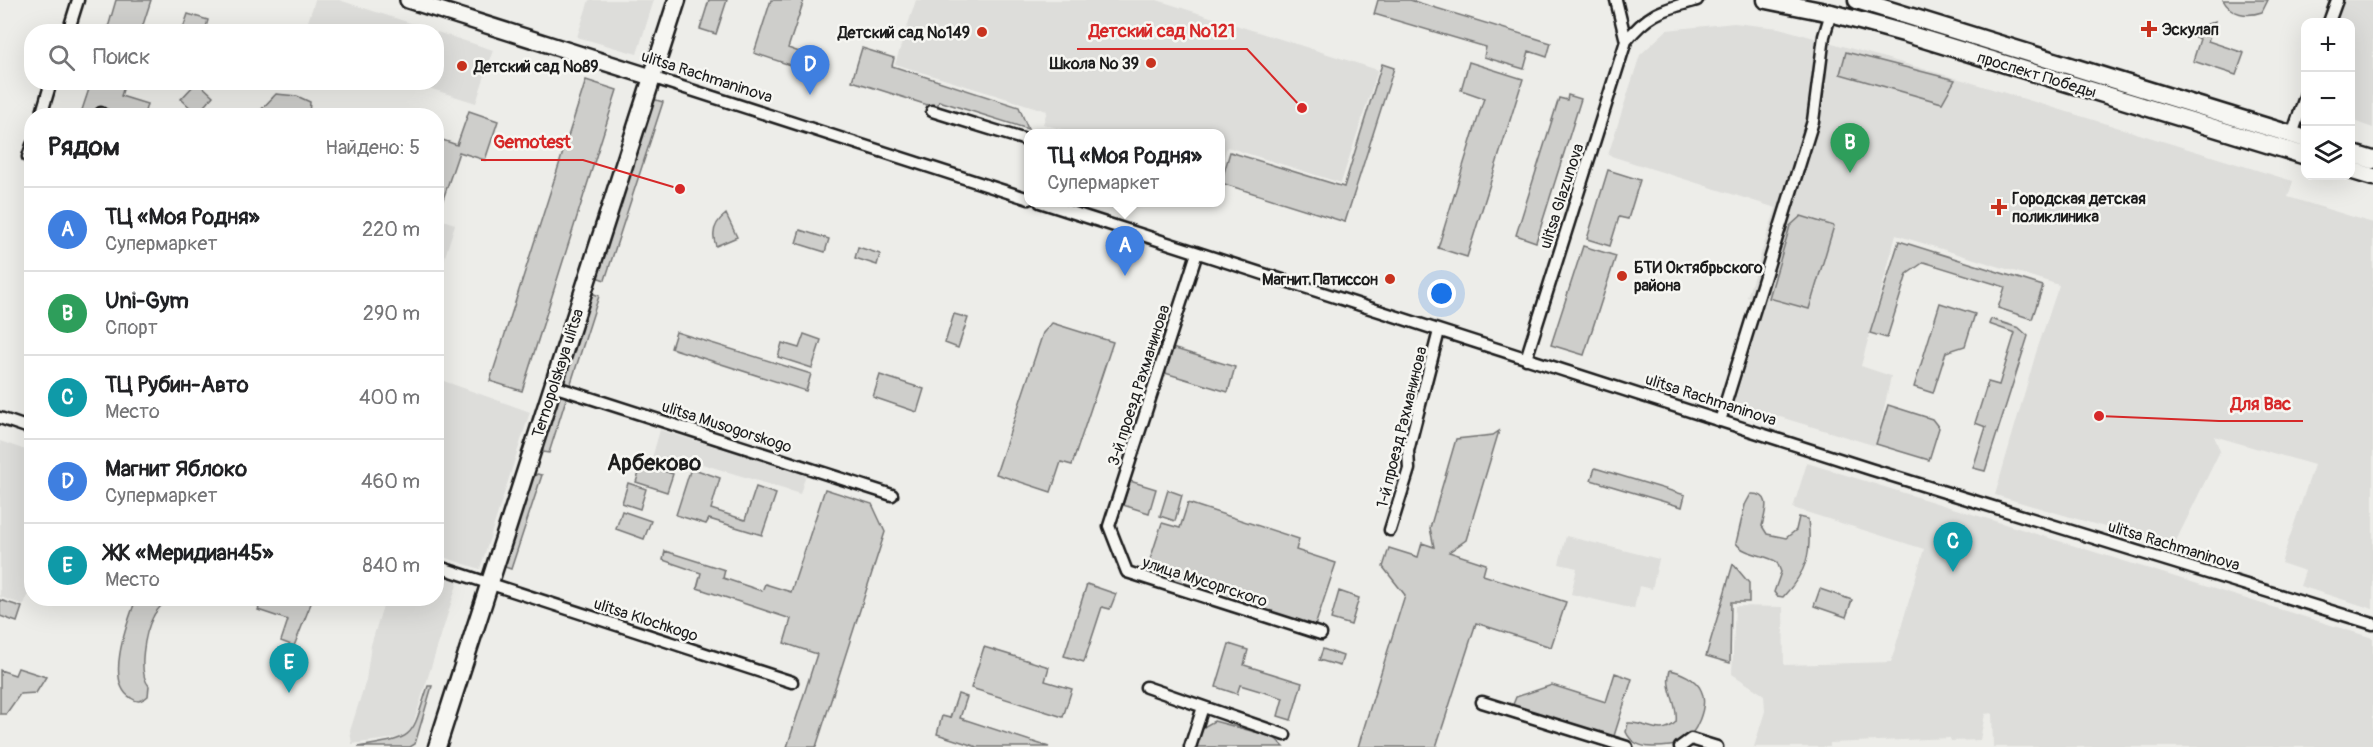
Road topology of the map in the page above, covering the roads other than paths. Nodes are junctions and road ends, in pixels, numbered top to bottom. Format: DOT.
graph roads {
  1 [pos="78,0"];
  2 [pos="408,0"];
  3 [pos="677,0"];
  4 [pos="1616,0"];
  5 [pos="1697,0"];
  6 [pos="1766,0"];
  7 [pos="1857,0"];
  8 [pos="2337,0"];
  9 [pos="1831,13"];
  10 [pos="2330,18"];
  11 [pos="70,24"];
  12 [pos="1626,41"];
  13 [pos="651,77"];
  14 [pos="49,90"];
  15 [pos="43,108"];
  16 [pos="932,111"];
  17 [pos="2299,137"];
  18 [pos="1024,139"];
  19 [pos="2301,154"];
  20 [pos="2355,155"];
  21 [pos="2373,160"];
  22 [pos="2355,172"];
  23 [pos="2373,177"];
  24 [pos="1024,197"];
  25 [pos="1055,207"];
  26 [pos="1197,253"];
  27 [pos="1439,331"];
  28 [pos="1526,359"];
  29 [pos="553,386"];
  30 [pos="0,418"];
  31 [pos="1720,421"];
  32 [pos="24,426"];
  33 [pos="892,495"];
  34 [pos="1109,526"];
  35 [pos="1390,530"];
  36 [pos="444,569"];
  37 [pos="490,584"];
  38 [pos="2373,624"];
  39 [pos="1321,634"];
  40 [pos="792,682"];
  41 [pos="1146,687"];
  42 [pos="1482,702"];
  43 [pos="1203,707"];
  44 [pos="1285,735"];
  45 [pos="437,747"];
  46 [pos="1190,747"];
  47 [pos="1627,747"];
  48 [pos="1680,747"];
  49 [pos="1717,747"];
  1 -- 11 [label="street"];
  2 -- 13 [label="main road, ulitsa Rachmaninova"];
  3 -- 13 [label="main road, Ternopolskaya ulitsa"];
  4 -- 12 [label="street"];
  5 -- 12 [label="street, ulitsa Glazunova"];
  6 -- 9 [label="main road, проспект Победы"];
  7 -- 17 [label="main road, проспект Победы"];
  8 -- 10 [label="street"];
  9 -- 19 [label="main road, проспект Победы"];
  9 -- 31 [label="street"];
  12 -- 28 [label="street, ulitsa Glazunova"];
  13 -- 24 [label="street, ulitsa Rachmaninova"];
  13 -- 29 [label="main road, Ternopolskaya ulitsa"];
  14 -- 15 [label="street"];
  16 -- 18 [label="street"];
  20 -- 21 [label="main road"];
  22 -- 23 [label="main road"];
  25 -- 26 [label="street, ulitsa Rachmaninova"];
  26 -- 27 [label="street, ulitsa Rachmaninova"];
  26 -- 34 [label="street, 3-й проезд Рахманинова"];
  27 -- 28 [label="street, ulitsa Rachmaninova"];
  27 -- 35 [label="street, 1-й проезд Рахманинова"];
  28 -- 31 [label="street, ulitsa Rachmaninova"];
  29 -- 33 [label="street, ulitsa Musogorskogo"];
  29 -- 37 [label="main road, Ternopolskaya ulitsa"];
  30 -- 32 [label="street"];
  31 -- 38 [label="street, ulitsa Rachmaninova"];
  34 -- 39 [label="street, улица Мусоргского"];
  36 -- 37 [label="street, ulitsa Klochkogo"];
  37 -- 40 [label="street, ulitsa Klochkogo"];
  37 -- 45 [label="main road, Ternopolskaya ulitsa"];
  41 -- 43 [label="street"];
  42 -- 47 [label="street"];
  43 -- 44 [label="street"];
  43 -- 46 [label="street"];
  48 -- 49 [label="street"];
}
